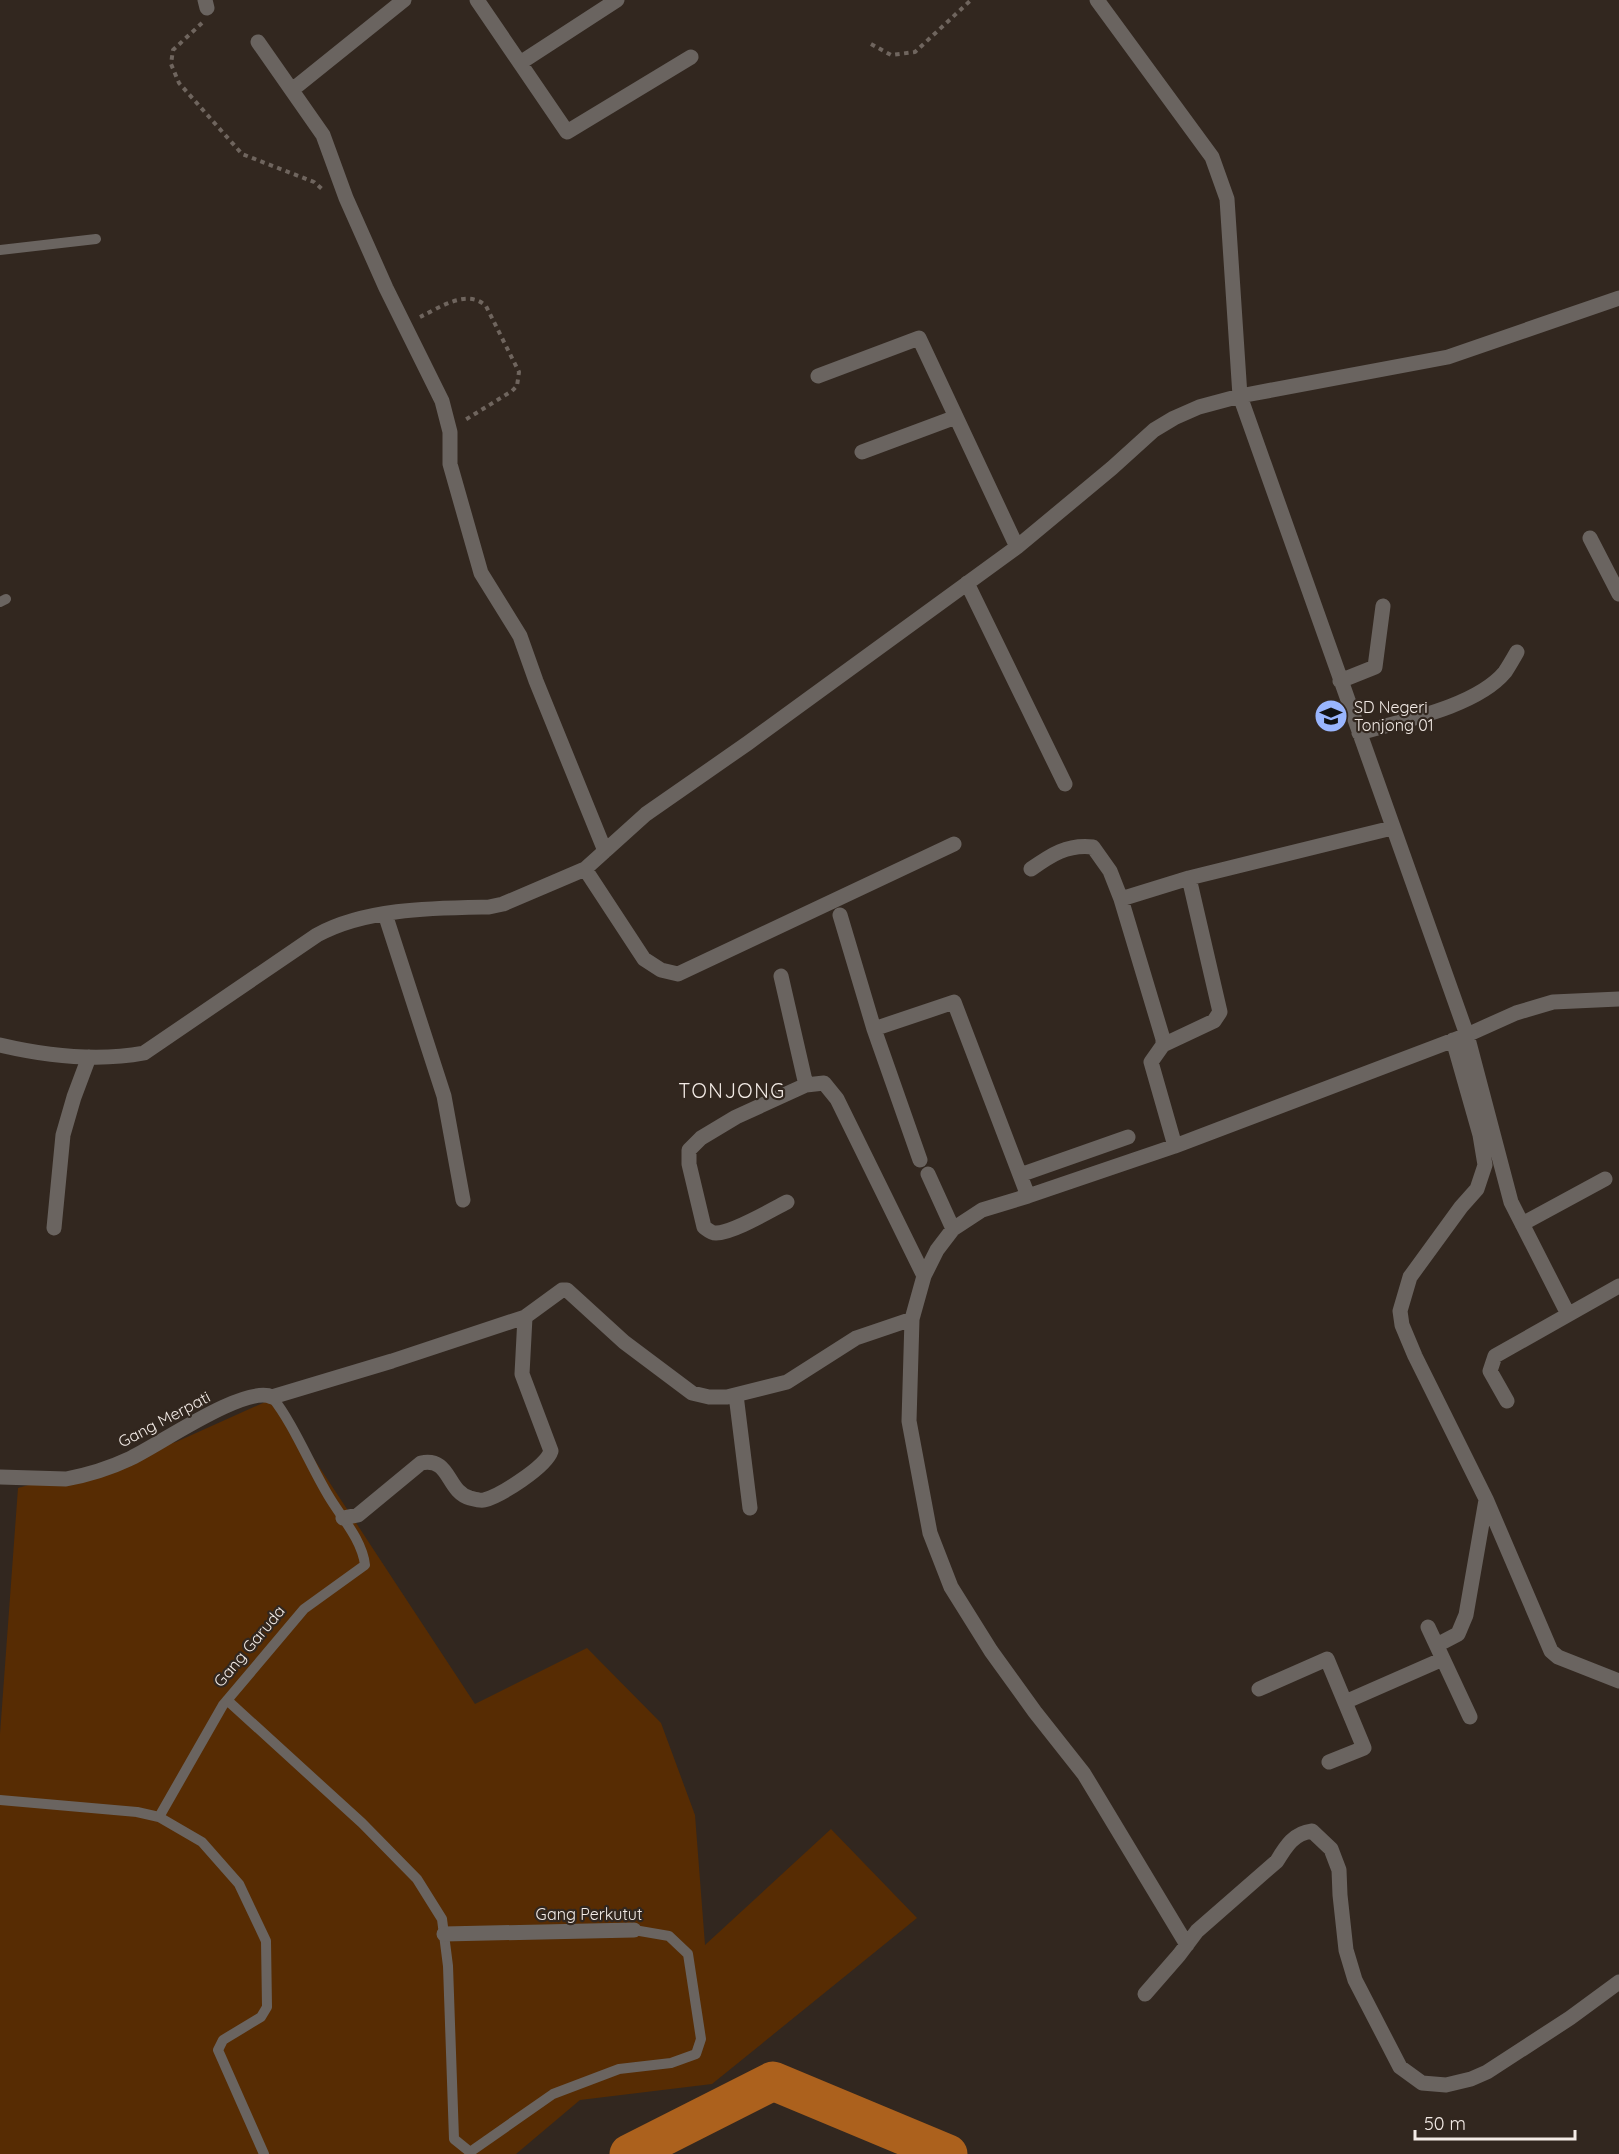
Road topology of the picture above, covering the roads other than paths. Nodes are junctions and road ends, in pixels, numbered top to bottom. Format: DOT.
graph roads {
  1 [pos="404,0"];
  2 [pos="477,0"];
  3 [pos="617,0"];
  4 [pos="1097,0"];
  5 [pos="258,42"];
  6 [pos="691,57"];
  7 [pos="520,63"];
  8 [pos="291,90"];
  9 [pos="96,239"];
  10 [pos="0,250"];
  11 [pos="1619,298"];
  12 [pos="818,376"];
  13 [pos="1240,396"];
  14 [pos="956,417"];
  15 [pos="862,452"];
  16 [pos="1590,538"];
  17 [pos="1017,547"];
  18 [pos="967,584"];
  19 [pos="1619,594"];
  20 [pos="1383,606"];
  21 [pos="1517,652"];
  22 [pos="1340,681"];
  23 [pos="1359,733"];
  24 [pos="1065,784"];
  25 [pos="1392,828"];
  26 [pos="954,844"];
  27 [pos="605,851"];
  28 [pos="585,868"];
  29 [pos="1031,869"];
  30 [pos="1189,878"];
  31 [pos="1121,899"];
  32 [pos="385,914"];
  33 [pos="840,915"];
  34 [pos="781,976"];
  35 [pos="1619,999"];
  36 [pos="874,1029"];
  37 [pos="1460,1038"];
  38 [pos="0,1045"];
  39 [pos="1163,1045"];
  40 [pos="89,1057"];
  41 [pos="806,1085"];
  42 [pos="1128,1137"];
  43 [pos="1175,1146"];
  44 [pos="920,1160"];
  45 [pos="928,1174"];
  46 [pos="1020,1175"];
  47 [pos="1605,1179"];
  48 [pos="1028,1196"];
  49 [pos="463,1200"];
  50 [pos="787,1202"];
  51 [pos="1522,1224"];
  52 [pos="54,1228"];
  53 [pos="953,1228"];
  54 [pos="924,1276"];
  55 [pos="1619,1286"];
  56 [pos="1569,1314"];
  57 [pos="525,1317"];
  58 [pos="912,1319"];
  59 [pos="736,1395"];
  60 [pos="272,1397"];
  61 [pos="1507,1401"];
  62 [pos="0,1477"];
  63 [pos="1486,1499"];
  64 [pos="750,1508"];
  65 [pos="343,1518"];
  66 [pos="1428,1627"];
  67 [pos="1440,1652"];
  68 [pos="1619,1681"];
  69 [pos="1258,1689"];
  70 [pos="227,1700"];
  71 [pos="1345,1702"];
  72 [pos="1470,1717"];
  73 [pos="1329,1762"];
  74 [pos="0,1800"];
  75 [pos="159,1817"];
  76 [pos="634,1930"];
  77 [pos="444,1934"];
  78 [pos="1187,1945"];
  79 [pos="1619,1982"];
  80 [pos="1145,1994"];
  81 [pos="264,2154"];
  1 -- 8 [label="street"];
  2 -- 7 [label="street"];
  3 -- 7 [label="street"];
  4 -- 13 [label="street"];
  5 -- 8 [label="street"];
  6 -- 7 [label="street"];
  8 -- 27 [label="street"];
  9 -- 10 [label="lane"];
  11 -- 13 [label="street"];
  12 -- 14 [label="street"];
  13 -- 17 [label="street"];
  13 -- 22 [label="street"];
  14 -- 15 [label="street"];
  14 -- 17 [label="street"];
  16 -- 19 [label="street"];
  17 -- 18 [label="street"];
  18 -- 24 [label="street"];
  18 -- 27 [label="street"];
  20 -- 22 [label="street"];
  21 -- 23 [label="street"];
  22 -- 23 [label="street"];
  23 -- 25 [label="street"];
  25 -- 30 [label="street"];
  25 -- 37 [label="street"];
  26 -- 28 [label="street"];
  27 -- 28 [label="street"];
  28 -- 32 [label="street"];
  29 -- 31 [label="street"];
  30 -- 31 [label="street"];
  30 -- 39 [label="street"];
  31 -- 39 [label="street"];
  32 -- 40 [label="street"];
  32 -- 49 [label="street"];
  33 -- 36 [label="street"];
  34 -- 41 [label="street"];
  35 -- 37 [label="street"];
  36 -- 44 [label="street"];
  36 -- 46 [label="street"];
  37 -- 43 [label="street"];
  37 -- 51 [label="street"];
  37 -- 63 [label="street"];
  38 -- 40 [label="street"];
  39 -- 43 [label="street"];
  40 -- 52 [label="street"];
  41 -- 50 [label="street"];
  41 -- 54 [label="street"];
  42 -- 46 [label="street"];
  43 -- 48 [label="street"];
  45 -- 53 [label="street"];
  46 -- 48 [label="street"];
  47 -- 51 [label="street"];
  48 -- 53 [label="street"];
  51 -- 56 [label="street"];
  53 -- 54 [label="street"];
  54 -- 58 [label="street"];
  55 -- 56 [label="street"];
  56 -- 61 [label="street"];
  57 -- 59 [label="street"];
  57 -- 60 [label="street, Gang Merpati"];
  57 -- 65 [label="street"];
  58 -- 59 [label="street"];
  58 -- 78 [label="street"];
  59 -- 64 [label="street"];
  60 -- 62 [label="street, Gang Merpati"];
  60 -- 65 [label="lane, Gang Garuda"];
  63 -- 67 [label="street"];
  63 -- 68 [label="street"];
  65 -- 70 [label="lane, Gang Garuda"];
  66 -- 67 [label="street"];
  67 -- 71 [label="street"];
  67 -- 72 [label="street"];
  69 -- 71 [label="street"];
  70 -- 75 [label="lane, Gang Garuda"];
  70 -- 77 [label="lane, Gang Perkutut"];
  71 -- 73 [label="street"];
  74 -- 75 [label="lane"];
  75 -- 81 [label="lane"];
  76 -- 77 [label="street, Gang Perkutut"];
  76 -- 77 [label="lane, Gang Perkutut"];
  78 -- 79 [label="street"];
  78 -- 80 [label="street"];
}
